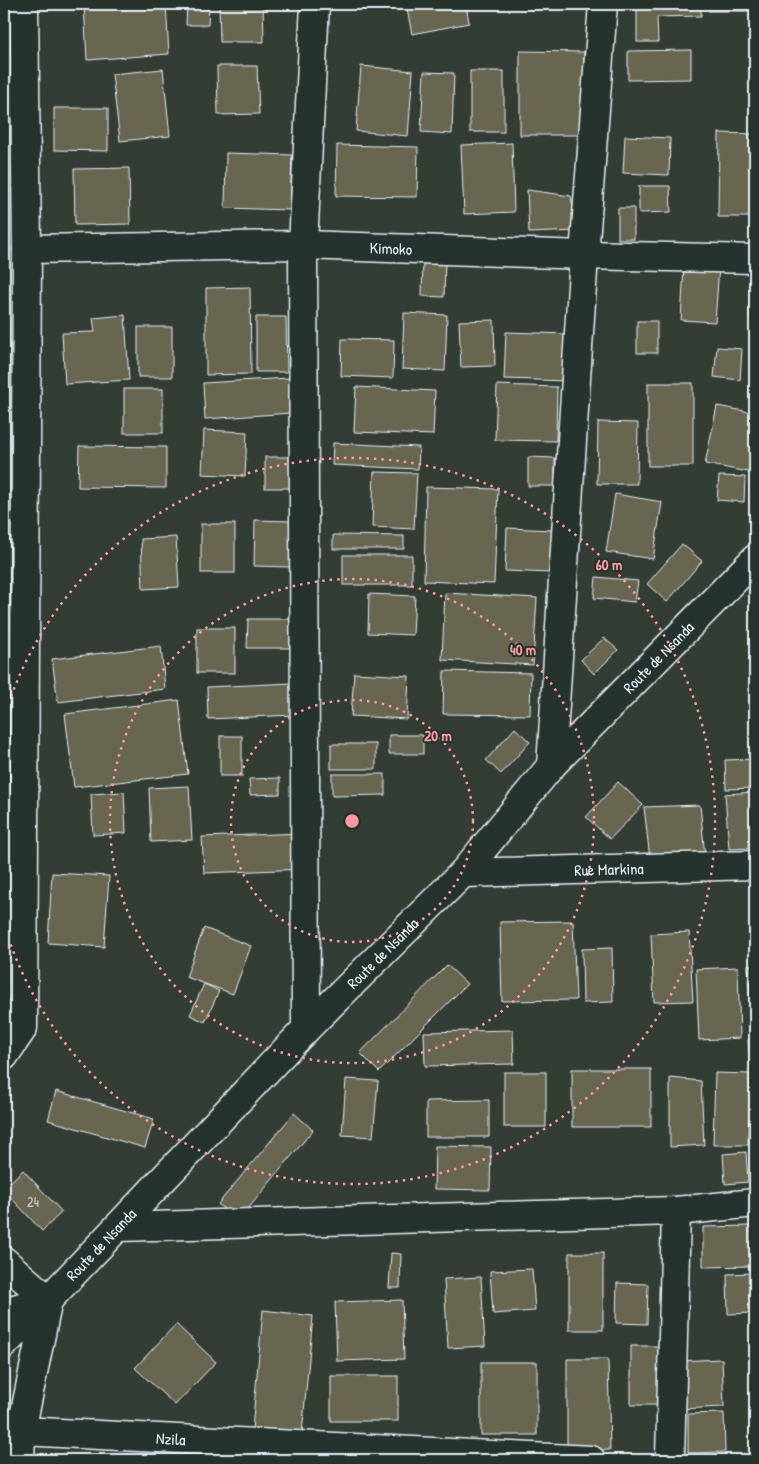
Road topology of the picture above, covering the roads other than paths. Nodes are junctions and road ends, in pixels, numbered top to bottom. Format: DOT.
graph roads {
  1 [pos="24,4"];
  2 [pos="316,4"];
  3 [pos="603,4"];
  4 [pos="303,245"];
  5 [pos="27,249"];
  6 [pos="584,255"];
  7 [pos="755,259"];
  8 [pos="755,559"];
  9 [pos="551,766"];
  10 [pos="755,865"];
  11 [pos="462,873"];
  12 [pos="306,1029"];
  13 [pos="4,1056"];
  14 [pos="755,1203"];
  15 [pos="676,1211"];
  16 [pos="118,1226"];
  17 [pos="4,1261"];
  18 [pos="48,1300"];
  19 [pos="4,1312"];
  20 [pos="4,1344"];
  21 [pos="22,1431"];
  22 [pos="20,1460"];
  23 [pos="591,1460"];
  24 [pos="670,1460"];
  1 -- 5 [label="street"];
  2 -- 4 [label="street"];
  3 -- 6 [label="street"];
  4 -- 5 [label="street, Kimoko"];
  4 -- 6 [label="street, Kimoko"];
  4 -- 12 [label="street"];
  5 -- 13 [label="street"];
  6 -- 7 [label="street, Kimoko"];
  6 -- 9 [label="street"];
  8 -- 9 [label="street, Route de Nsanda"];
  9 -- 11 [label="street, Route de Nsanda"];
  10 -- 11 [label="street, Rue Markina"];
  11 -- 12 [label="street, Route de Nsanda"];
  12 -- 16 [label="street, Route de Nsanda"];
  14 -- 15 [label="street"];
  15 -- 16 [label="street"];
  15 -- 24 [label="street"];
  16 -- 18 [label="street, Route de Nsanda"];
  17 -- 18 [label="street"];
  18 -- 19 [label="street"];
  18 -- 20 [label="street, Route de Nsanda"];
  18 -- 21 [label="street"];
  21 -- 22 [label="street"];
  21 -- 23 [label="street, Nzila"];
}
